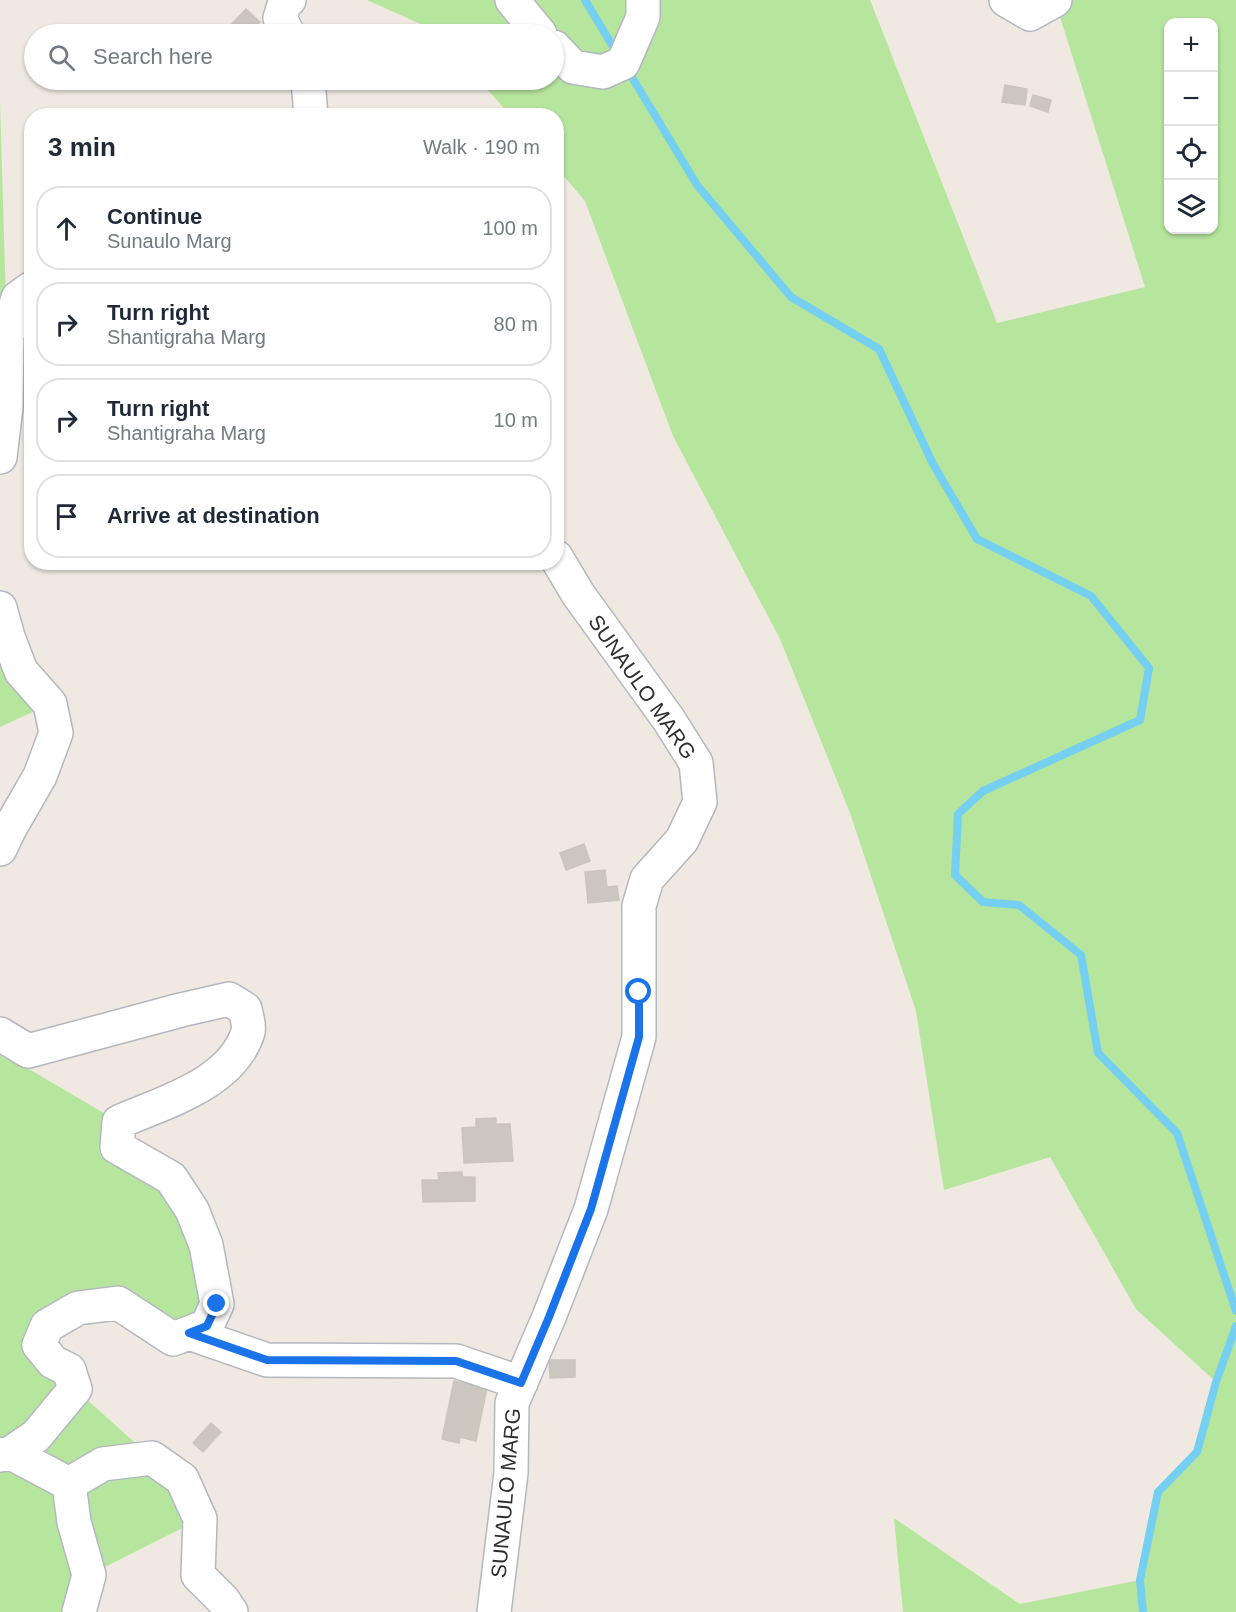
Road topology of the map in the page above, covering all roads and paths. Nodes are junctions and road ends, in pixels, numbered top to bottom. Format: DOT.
graph roads {
  1 [pos="289,0"];
  2 [pos="512,0"];
  3 [pos="1006,0"];
  4 [pos="1055,0"];
  5 [pos="643,9"];
  6 [pos="283,24"];
  7 [pos="532,24"];
  8 [pos="564,58"];
  9 [pos="309,90"];
  10 [pos="310,108"];
  11 [pos="24,294"];
  12 [pos="0,457"];
  13 [pos="564,570"];
  14 [pos="0,608"];
  15 [pos="0,849"];
  16 [pos="0,1034"];
  17 [pos="189,1333"];
  18 [pos="521,1383"];
  19 [pos="5,1454"];
  20 [pos="69,1484"];
  21 [pos="79,1612"];
  22 [pos="231,1612"];
  23 [pos="494,1612"];
  1 -- 6 [label="street"];
  2 -- 7 [label="street"];
  3 -- 4 [label="street"];
  5 -- 8 [label="street"];
  9 -- 10 [label="street"];
  11 -- 12 [label="street"];
  13 -- 18 [label="street, SUNAULO MARG"];
  14 -- 15 [label="street"];
  16 -- 17 [label="street"];
  17 -- 18 [label="street"];
  17 -- 19 [label="street"];
  18 -- 23 [label="street, SUNAULO MARG"];
  19 -- 20 [label="street"];
  20 -- 21 [label="street"];
  20 -- 22 [label="street"];
}
